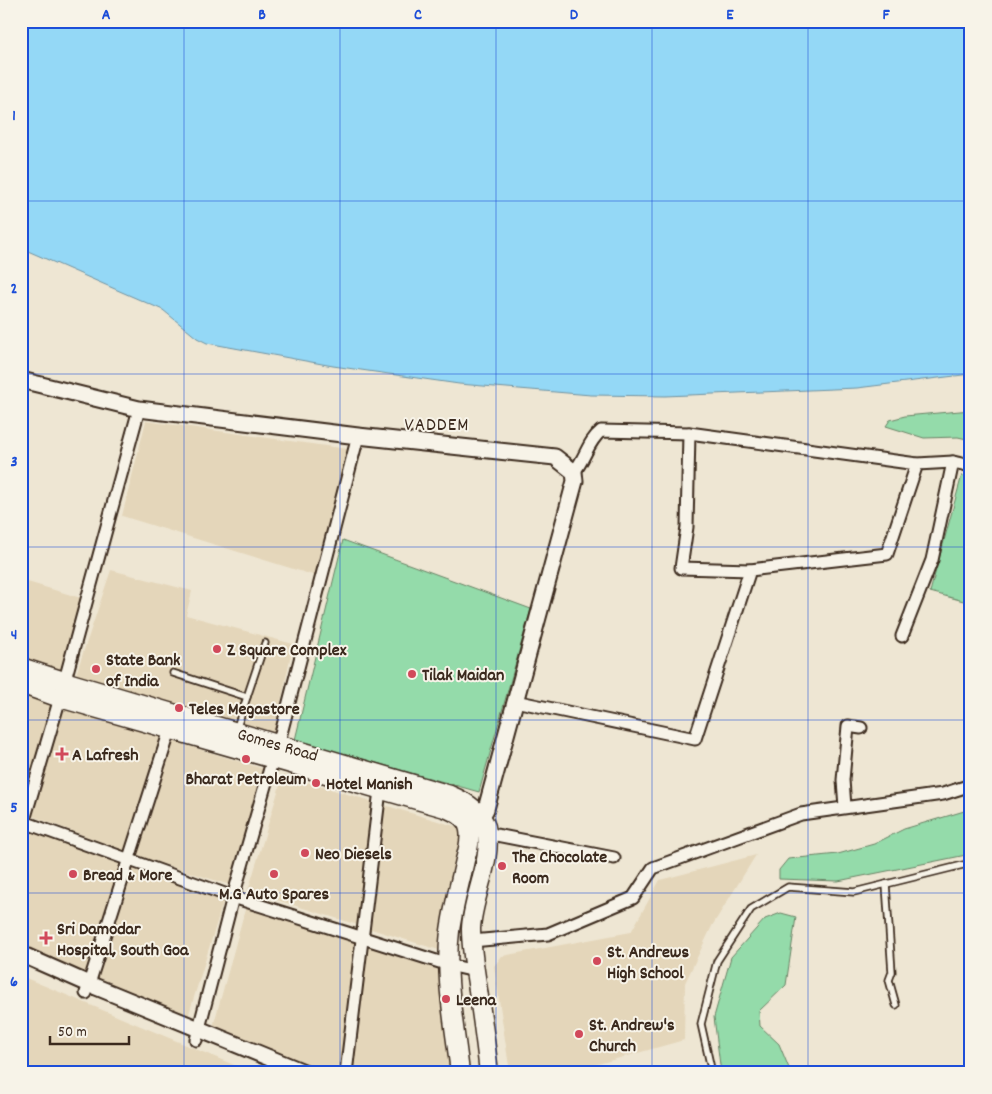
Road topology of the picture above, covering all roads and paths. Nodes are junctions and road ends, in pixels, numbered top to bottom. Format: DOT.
graph roads {
  1 [pos="21,380"];
  2 [pos="139,409"];
  3 [pos="689,433"];
  4 [pos="358,436"];
  5 [pos="953,462"];
  6 [pos="917,464"];
  7 [pos="971,466"];
  8 [pos="574,472"];
  9 [pos="750,570"];
  10 [pos="902,636"];
  11 [pos="265,643"];
  12 [pos="21,667"];
  13 [pos="173,673"];
  14 [pos="21,684"];
  15 [pos="62,689"];
  16 [pos="247,697"];
  17 [pos="515,701"];
  18 [pos="861,728"];
  19 [pos="170,730"];
  20 [pos="236,732"];
  21 [pos="276,751"];
  22 [pos="971,785"];
  23 [pos="380,790"];
  24 [pos="845,807"];
  25 [pos="22,824"];
  26 [pos="476,828"];
  27 [pos="614,858"];
  28 [pos="129,860"];
  29 [pos="971,863"];
  30 [pos="886,884"];
  31 [pos="233,897"];
  32 [pos="362,937"];
  33 [pos="472,941"];
  34 [pos="21,954"];
  35 [pos="449,965"];
  36 [pos="21,966"];
  37 [pos="475,971"];
  38 [pos="88,989"];
  39 [pos="896,1004"];
  40 [pos="197,1035"];
  41 [pos="279,1073"];
  42 [pos="306,1073"];
  43 [pos="346,1073"];
  44 [pos="460,1073"];
  45 [pos="489,1073"];
  46 [pos="712,1073"];
  1 -- 2 [label="street"];
  2 -- 4 [label="street"];
  2 -- 15 [label="street"];
  3 -- 6 [label="street"];
  3 -- 8 [label="street"];
  3 -- 9 [label="street"];
  4 -- 8 [label="street"];
  4 -- 21 [label="street"];
  5 -- 6 [label="street"];
  5 -- 7 [label="street"];
  5 -- 10 [label="street"];
  6 -- 9 [label="street"];
  8 -- 17 [label="street"];
  9 -- 17 [label="street"];
  11 -- 16 [label="lane"];
  12 -- 15 [label="main road, Gomes Road"];
  13 -- 16 [label="lane"];
  14 -- 15 [label="main road, Gomes Road"];
  15 -- 19 [label="main road, Gomes Road"];
  15 -- 20 [label="main road, Gomes Road"];
  15 -- 25 [label="street"];
  16 -- 20 [label="lane"];
  17 -- 26 [label="street"];
  18 -- 24 [label="street"];
  19 -- 21 [label="main road, Gomes Road"];
  19 -- 28 [label="street"];
  20 -- 21 [label="main road, Gomes Road"];
  21 -- 23 [label="main road, Gomes Road"];
  21 -- 26 [label="main road, Gomes Road"];
  21 -- 31 [label="street"];
  22 -- 24 [label="street"];
  23 -- 26 [label="main road, Gomes Road"];
  23 -- 32 [label="street"];
  24 -- 33 [label="street"];
  25 -- 28 [label="street"];
  26 -- 27 [label="street"];
  26 -- 33 [label="main road"];
  26 -- 35 [label="main road"];
  28 -- 31 [label="street"];
  28 -- 38 [label="street"];
  29 -- 30 [label="lane"];
  30 -- 39 [label="lane"];
  30 -- 46 [label="lane"];
  31 -- 32 [label="street"];
  31 -- 40 [label="street"];
  32 -- 35 [label="street"];
  32 -- 43 [label="street"];
  33 -- 37 [label="main road"];
  34 -- 38 [label="street"];
  35 -- 37 [label="street"];
  35 -- 44 [label="main road"];
  36 -- 38 [label="street"];
  37 -- 45 [label="main road"];
  38 -- 40 [label="street"];
  40 -- 41 [label="street"];
  40 -- 42 [label="street"];
}
